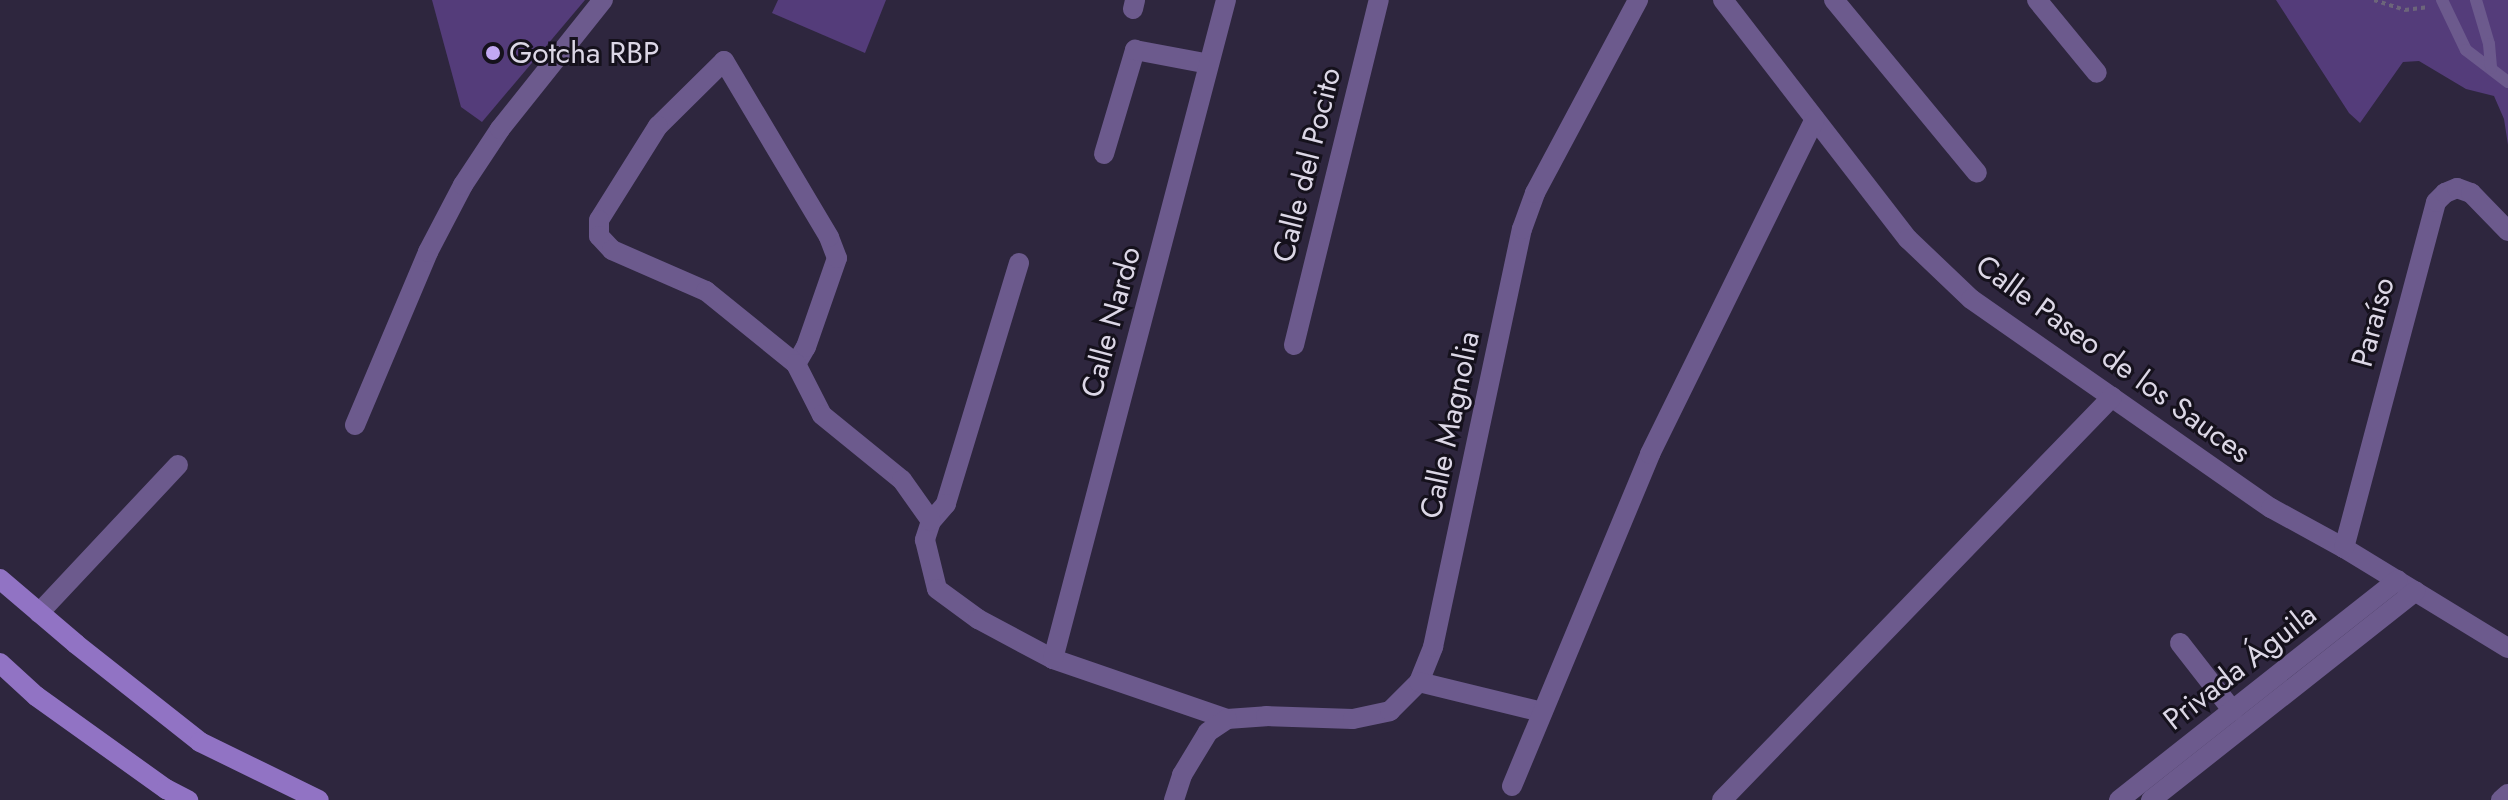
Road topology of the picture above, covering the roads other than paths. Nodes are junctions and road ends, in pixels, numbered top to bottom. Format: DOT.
graph roads {
  1 [pos="603,0"];
  2 [pos="1226,0"];
  3 [pos="1379,0"];
  4 [pos="1638,0"];
  5 [pos="1723,0"];
  6 [pos="1834,0"];
  7 [pos="2037,0"];
  8 [pos="2476,0"];
  9 [pos="2443,2"];
  10 [pos="1209,64"];
  11 [pos="2491,68"];
  12 [pos="2097,73"];
  13 [pos="2508,82"];
  14 [pos="1815,119"];
  15 [pos="1104,154"];
  16 [pos="1977,173"];
  17 [pos="2508,231"];
  18 [pos="1019,263"];
  19 [pos="1294,345"];
  20 [pos="796,364"];
  21 [pos="2112,397"];
  22 [pos="355,425"];
  23 [pos="178,465"];
  24 [pos="931,521"];
  25 [pos="2344,548"];
  26 [pos="0,579"];
  27 [pos="2407,586"];
  28 [pos="39,613"];
  29 [pos="2180,643"];
  30 [pos="2508,648"];
  31 [pos="1053,659"];
  32 [pos="0,663"];
  33 [pos="1419,682"];
  34 [pos="2233,711"];
  35 [pos="1542,712"];
  36 [pos="1227,719"];
  37 [pos="1512,786"];
  38 [pos="2508,794"];
  39 [pos="188,800"];
  40 [pos="319,800"];
  41 [pos="1174,800"];
  42 [pos="1722,800"];
  43 [pos="2119,800"];
  44 [pos="2151,800"];
  45 [pos="2501,800"];
  1 -- 22 [label="street"];
  2 -- 10 [label="street, Calle Nardo"];
  3 -- 19 [label="street, Calle del Pocito"];
  4 -- 33 [label="street, Calle Magnolia"];
  5 -- 14 [label="street, Calle Paseo de los Sauces"];
  6 -- 16 [label="street"];
  7 -- 12 [label="street"];
  8 -- 11 [label="lane"];
  9 -- 11 [label="lane"];
  10 -- 15 [label="street"];
  10 -- 31 [label="street, Calle Nardo"];
  11 -- 13 [label="lane"];
  14 -- 21 [label="street, Calle Paseo de los Sauces"];
  14 -- 35 [label="street"];
  17 -- 25 [label="street, Paraíso"];
  18 -- 24 [label="street"];
  20 -- 20 [label="street"];
  20 -- 24 [label="street"];
  21 -- 25 [label="street, Calle Paseo de los Sauces"];
  21 -- 42 [label="street"];
  23 -- 28 [label="street"];
  24 -- 31 [label="street"];
  25 -- 27 [label="street, Calle Paseo de los Sauces"];
  26 -- 28 [label="main road"];
  27 -- 30 [label="street, Calle Paseo de los Sauces"];
  27 -- 34 [label="street, Privada Águila"];
  27 -- 44 [label="street"];
  28 -- 40 [label="main road"];
  29 -- 34 [label="street"];
  31 -- 36 [label="street"];
  32 -- 39 [label="main road"];
  33 -- 35 [label="street"];
  33 -- 36 [label="street, Calle Magnolia"];
  34 -- 43 [label="street, Privada Águila"];
  35 -- 37 [label="street"];
  36 -- 41 [label="street"];
  38 -- 45 [label="street"];
}
